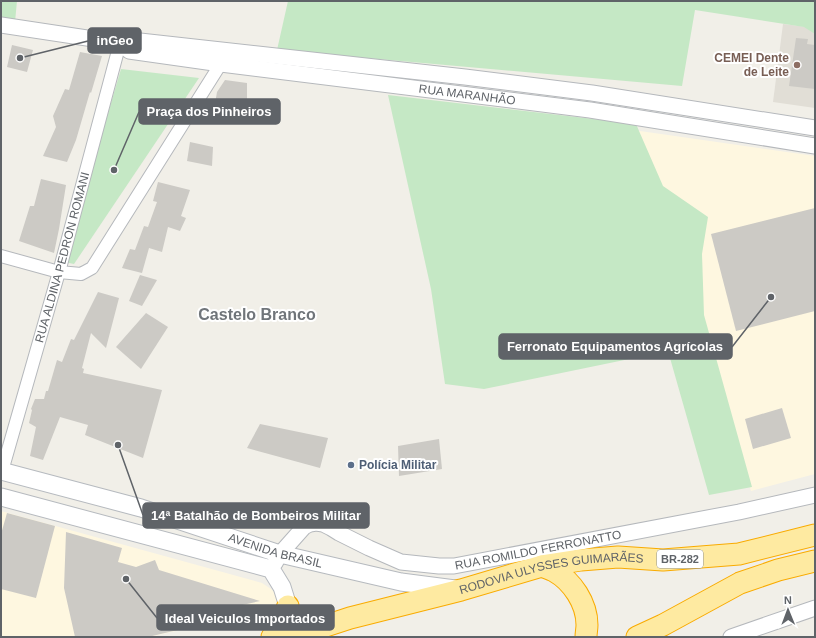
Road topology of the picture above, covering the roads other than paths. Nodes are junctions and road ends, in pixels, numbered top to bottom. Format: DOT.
graph roads {
  1 [pos="1,25"];
  2 [pos="120,43"];
  3 [pos="229,52"];
  4 [pos="286,57"];
  5 [pos="221,64"];
  6 [pos="284,72"];
  7 [pos="464,77"];
  8 [pos="592,93"];
  9 [pos="463,94"];
  10 [pos="590,110"];
  11 [pos="713,112"];
  12 [pos="815,128"];
  13 [pos="711,129"];
  14 [pos="815,146"];
  15 [pos="1,256"];
  16 [pos="59,272"];
  17 [pos="1,471"];
  18 [pos="815,495"];
  19 [pos="1,497"];
  20 [pos="815,535"];
  21 [pos="280,554"];
  22 [pos="815,561"];
  23 [pos="542,566"];
  24 [pos="271,569"];
  25 [pos="461,590"];
  26 [pos="288,606"];
  27 [pos="815,608"];
  28 [pos="296,636"];
  29 [pos="272,637"];
  30 [pos="586,637"];
  31 [pos="637,637"];
  32 [pos="731,637"];
  1 -- 2 [label="street, RUA MARANHÃO"];
  2 -- 3 [label="street, RUA MARANHÃO"];
  2 -- 5 [label="street, RUA MARANHÃO"];
  2 -- 16 [label="street, RUA ALDINA PEDRON ROMANI"];
  3 -- 4 [label="street, RUA MARANHÃO"];
  3 -- 5 [label="street"];
  4 -- 6 [label="street"];
  4 -- 7 [label="street, RUA MARANHÃO"];
  5 -- 6 [label="street, RUA MARANHÃO"];
  5 -- 16 [label="street"];
  6 -- 9 [label="street, RUA MARANHÃO"];
  7 -- 8 [label="street, RUA MARANHÃO"];
  7 -- 9 [label="street"];
  8 -- 10 [label="street"];
  8 -- 11 [label="street, RUA MARANHÃO"];
  9 -- 10 [label="street, RUA MARANHÃO"];
  10 -- 13 [label="street, RUA MARANHÃO"];
  11 -- 12 [label="street, RUA MARANHÃO"];
  11 -- 13 [label="street"];
  13 -- 14 [label="street, RUA MARANHÃO"];
  15 -- 16 [label="street"];
  16 -- 17 [label="street, RUA ALDINA PEDRON ROMANI"];
  17 -- 21 [label="main road, AVENIDA BRASIL"];
  18 -- 21 [label="street, RUA ROMILDO FERRONATTO"];
  19 -- 24 [label="main road, AVENIDA BRASIL"];
  20 -- 23 [label="highway, RODOVIA ULYSSES GUIMARÃES / BR-282"];
  21 -- 24 [label="street, RUA ROMILDO FERRONATTO"];
  21 -- 25 [label="main road, AVENIDA BRASIL"];
  22 -- 31 [label="highway"];
  23 -- 25 [label="highway, RODOVIA ULYSSES GUIMARÃES / BR-282"];
  23 -- 30 [label="highway"];
  24 -- 26 [label="main road, AVENIDA BRASIL"];
  25 -- 28 [label="highway, RODOVIA ULYSSES GUIMARÃES / BR-282"];
  26 -- 28 [label="main road, AVENIDA BRASIL"];
  26 -- 29 [label="highway"];
  27 -- 32 [label="street"];
}
